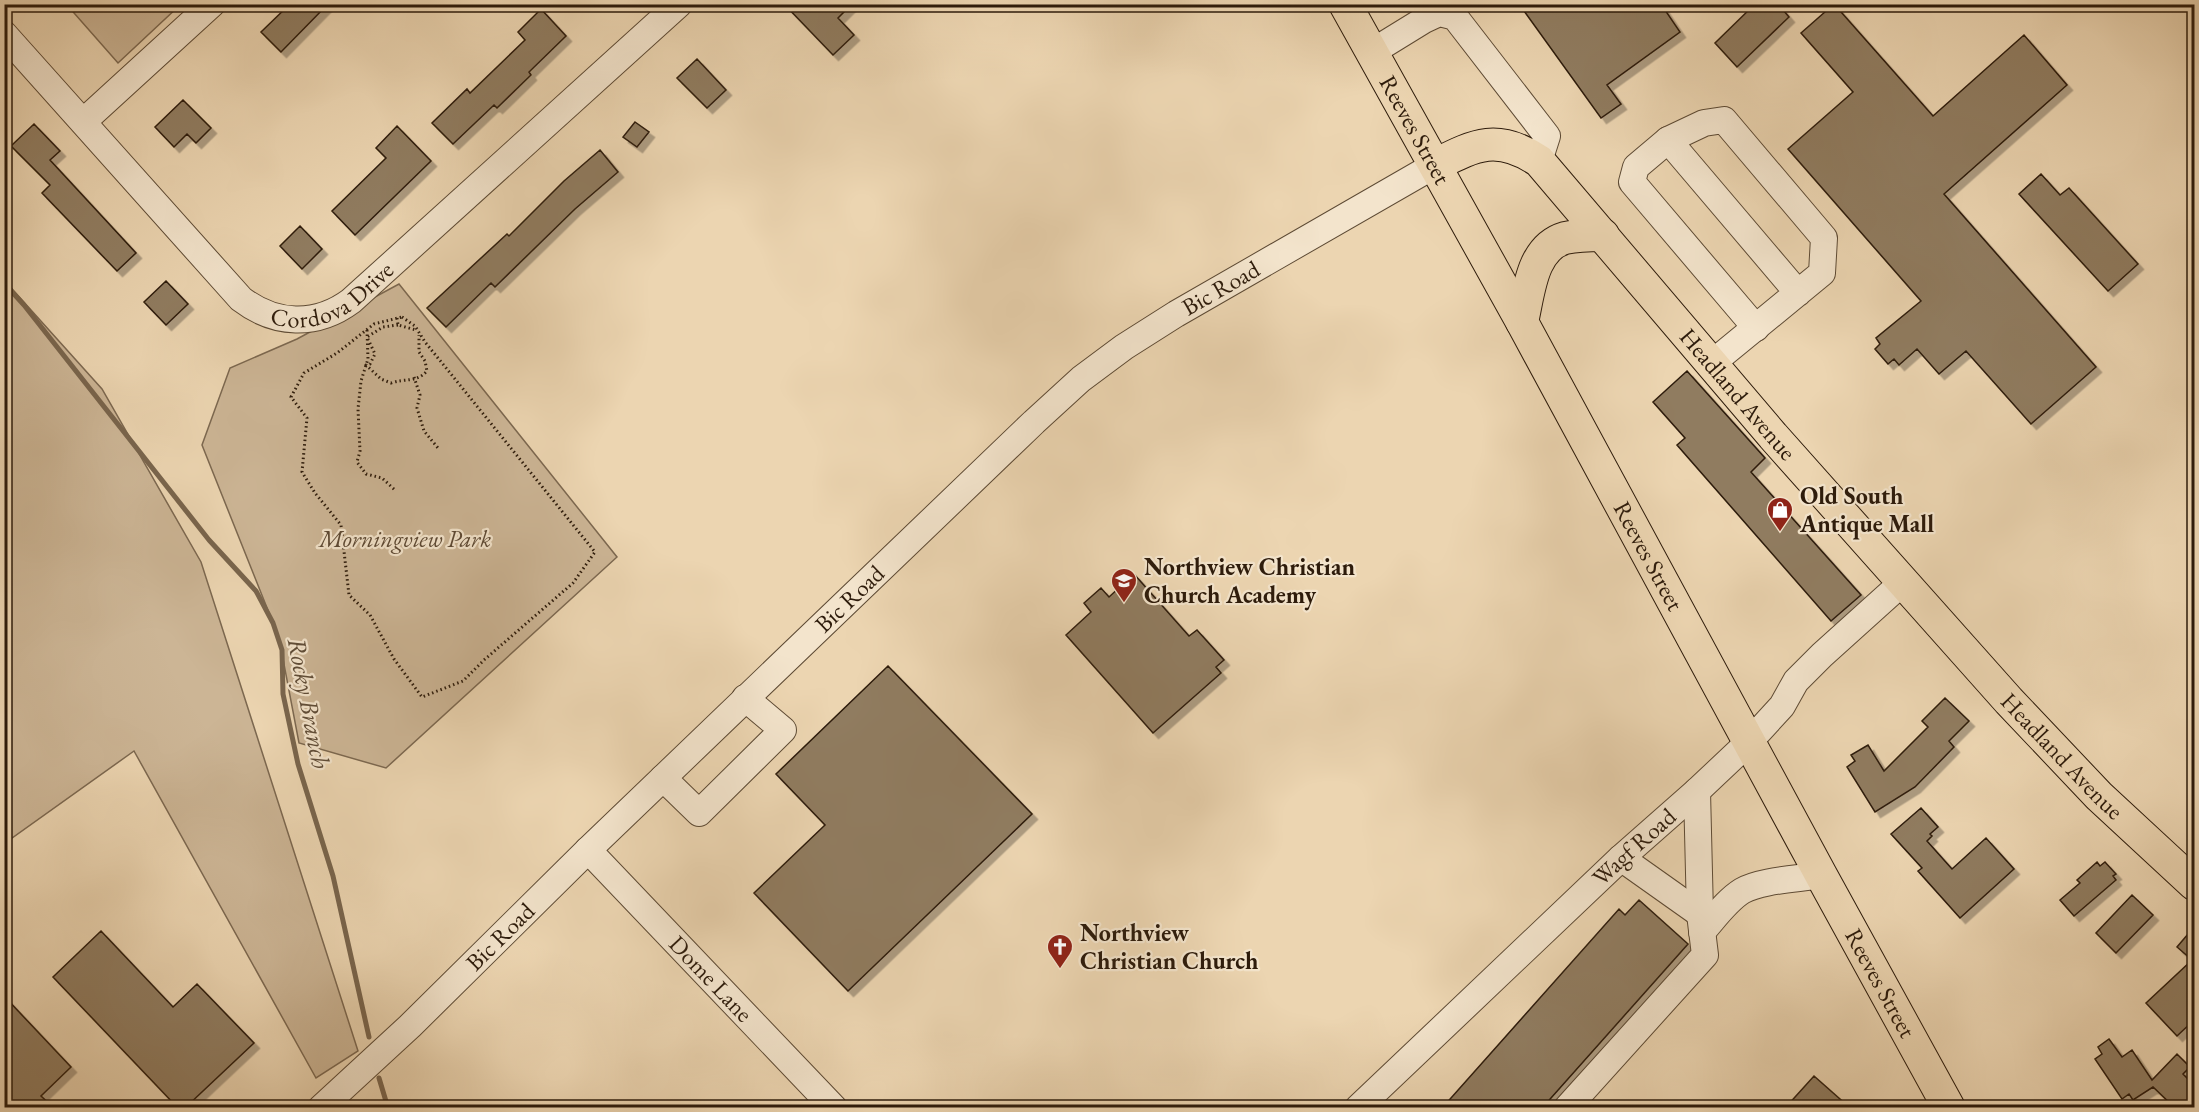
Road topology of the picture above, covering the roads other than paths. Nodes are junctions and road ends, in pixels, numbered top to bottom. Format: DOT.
graph roads {
  1 [pos="212,4"];
  2 [pos="679,4"];
  3 [pos="1345,4"];
  4 [pos="4,34"];
  5 [pos="1372,52"];
  6 [pos="84,121"];
  7 [pos="1668,140"];
  8 [pos="1539,160"];
  9 [pos="1435,165"];
  10 [pos="1603,235"];
  11 [pos="1798,293"];
  12 [pos="1522,322"];
  13 [pos="1756,328"];
  14 [pos="1711,364"];
  15 [pos="1903,582"];
  16 [pos="745,698"];
  17 [pos="1749,741"];
  18 [pos="663,778"];
  19 [pos="1697,791"];
  20 [pos="588,850"];
  21 [pos="1621,858"];
  22 [pos="1821,875"];
  23 [pos="2194,884"];
  24 [pos="1701,923"];
  25 [pos="321,1107"];
  26 [pos="834,1107"];
  27 [pos="1358,1107"];
  28 [pos="1568,1107"];
  29 [pos="1949,1107"];
  1 -- 6 [label="street"];
  2 -- 6 [label="street, Cordova Drive"];
  3 -- 5 [label="main road, Reeves Street"];
  4 -- 6 [label="street, Cordova Drive"];
  5 -- 8 [label="street"];
  5 -- 9 [label="main road, Reeves Street"];
  7 -- 11 [label="street"];
  7 -- 11 [label="street"];
  7 -- 13 [label="street"];
  8 -- 9 [label="main road, Headland Avenue"];
  8 -- 10 [label="main road, Headland Avenue"];
  9 -- 12 [label="main road, Reeves Street"];
  9 -- 16 [label="street, Bic Road"];
  10 -- 12 [label="main road"];
  10 -- 14 [label="main road, Headland Avenue"];
  11 -- 13 [label="street"];
  12 -- 17 [label="main road, Reeves Street"];
  13 -- 14 [label="street"];
  14 -- 15 [label="main road, Headland Avenue"];
  15 -- 17 [label="street, Wagf Road"];
  15 -- 23 [label="main road, Headland Avenue"];
  16 -- 18 [label="street, Bic Road"];
  16 -- 18 [label="street"];
  17 -- 19 [label="street, Wagf Road"];
  17 -- 22 [label="main road, Reeves Street"];
  18 -- 20 [label="street, Bic Road"];
  19 -- 21 [label="street, Wagf Road"];
  19 -- 24 [label="street"];
  20 -- 25 [label="street, Bic Road"];
  20 -- 26 [label="street, Dome Lane"];
  21 -- 24 [label="street"];
  21 -- 27 [label="street, Wagf Road"];
  22 -- 24 [label="street"];
  22 -- 29 [label="main road, Reeves Street"];
  24 -- 28 [label="street"];
}
